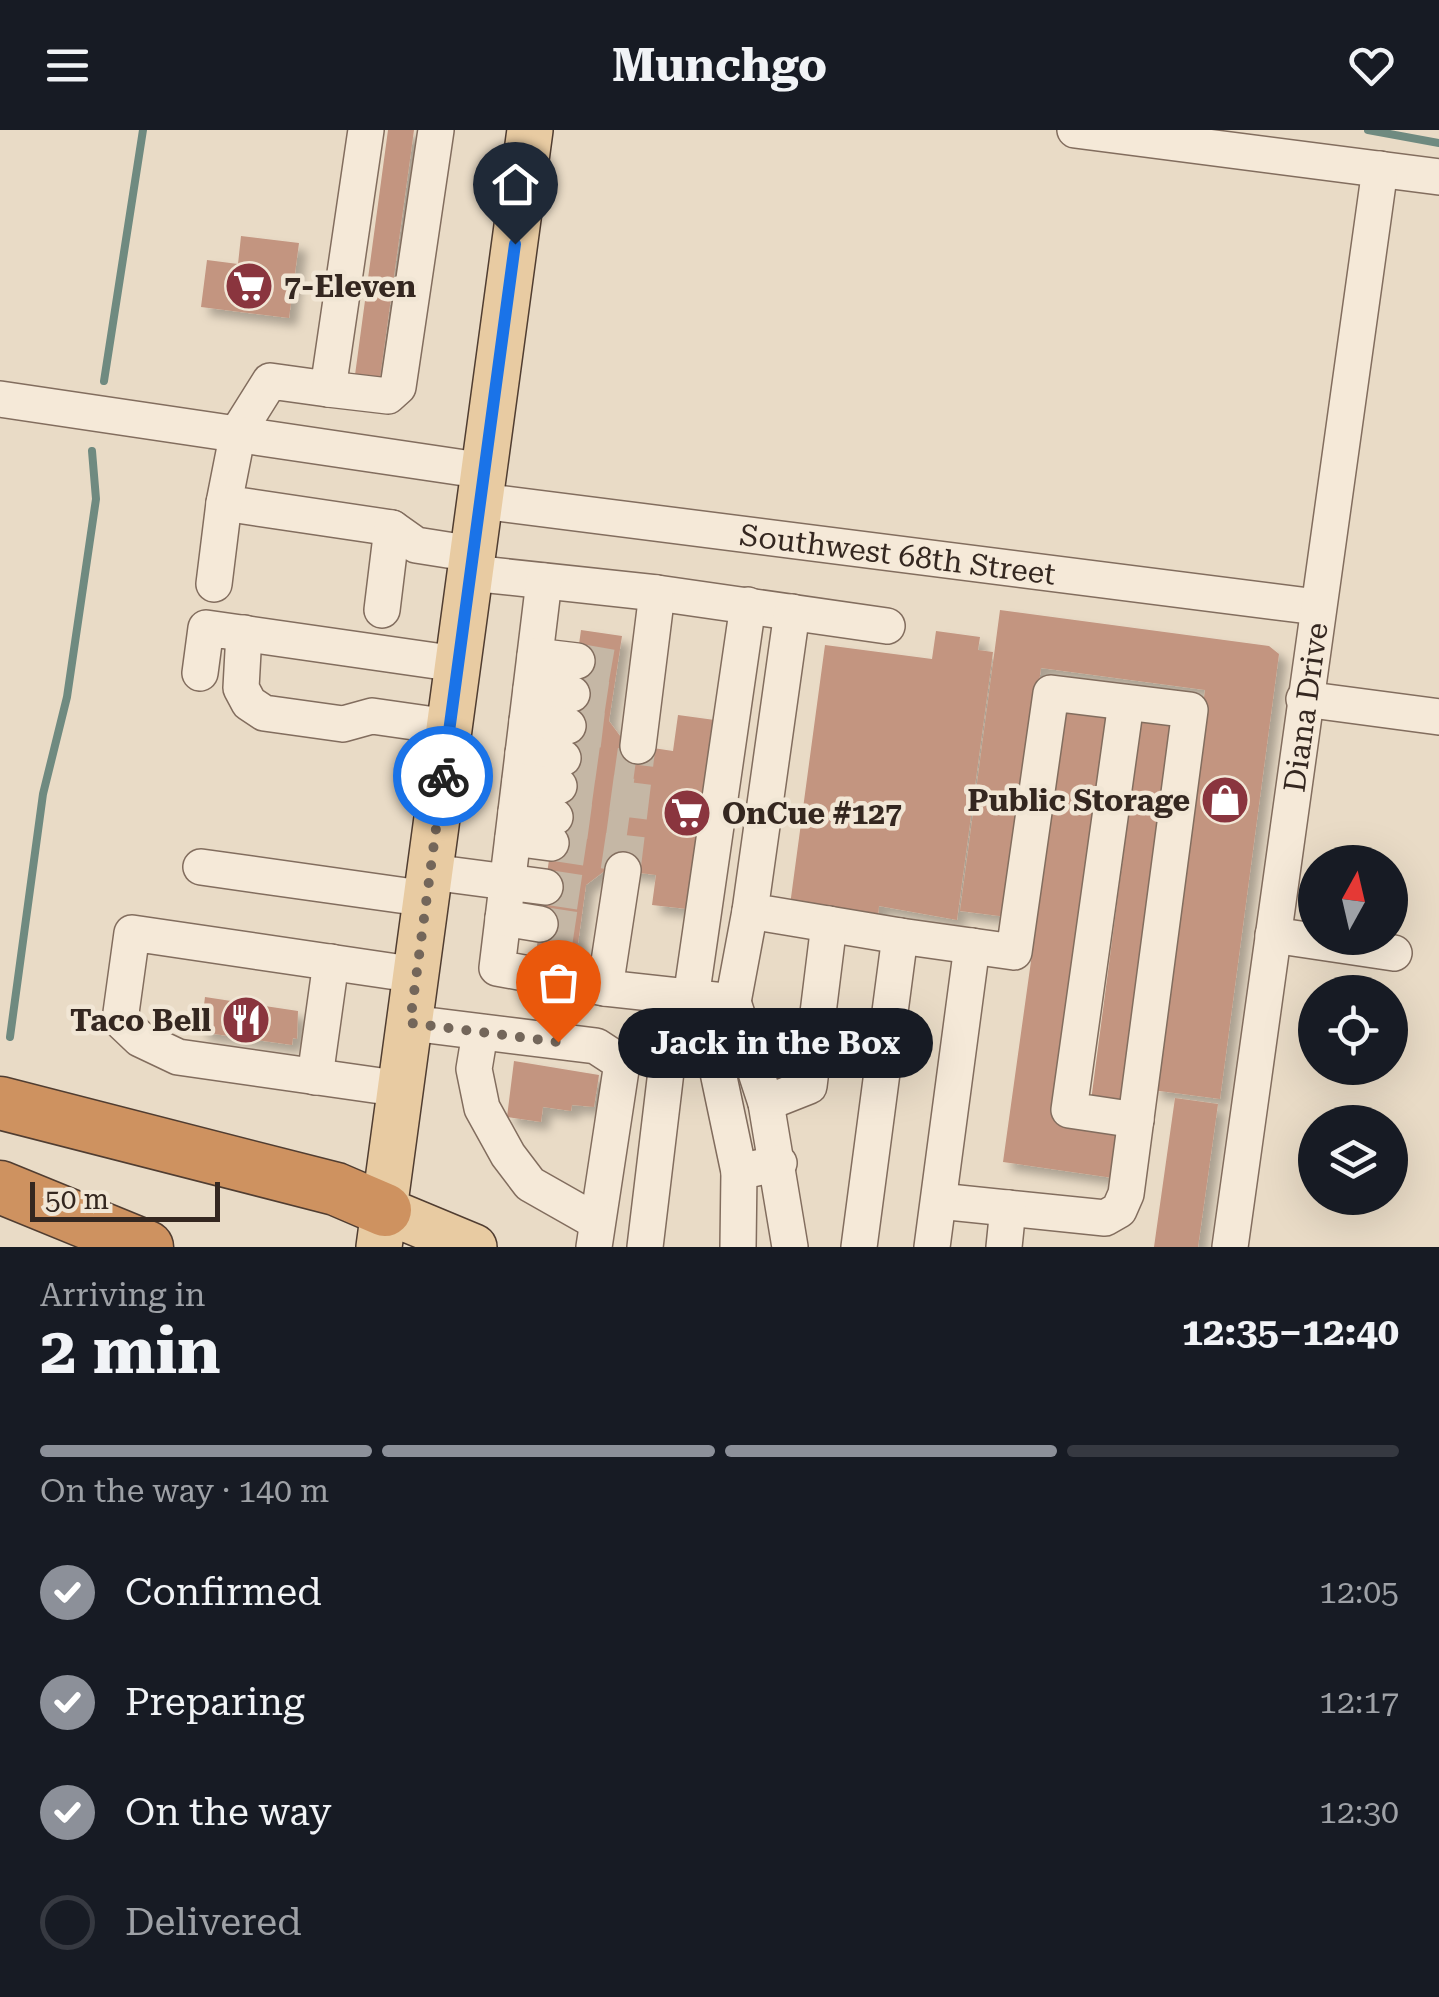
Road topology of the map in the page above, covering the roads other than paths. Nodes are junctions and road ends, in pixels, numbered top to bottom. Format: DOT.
graph roads {
  1 [pos="366,130"];
  2 [pos="436,130"];
  3 [pos="530,130"];
  4 [pos="1075,130"];
  5 [pos="1380,169"];
  6 [pos="1439,177"];
  7 [pos="328,389"];
  8 [pos="0,399"];
  9 [pos="238,432"];
  10 [pos="483,486"];
  11 [pos="224,504"];
  12 [pos="392,528"];
  13 [pos="472,563"];
  14 [pos="544,580"];
  15 [pos="214,584"];
  16 [pos="657,593"];
  17 [pos="748,605"];
  18 [pos="1317,608"];
  19 [pos="382,610"];
  20 [pos="792,612"];
  21 [pos="887,626"];
  22 [pos="244,633"];
  23 [pos="456,664"];
  24 [pos="200,673"];
  25 [pos="1304,699"];
  26 [pos="1126,702"];
  27 [pos="631,708"];
  28 [pos="1439,717"];
  29 [pos="449,726"];
  30 [pos="523,750"];
  31 [pos="563,755"];
  32 [pos="201,867"];
  33 [pos="508,882"];
  34 [pos="430,886"];
  35 [pos="545,887"];
  36 [pos="609,887"];
  37 [pos="750,911"];
  38 [pos="503,918"];
  39 [pos="540,924"];
  40 [pos="830,924"];
  41 [pos="1272,934"];
  42 [pos="900,936"];
  43 [pos="1298,938"];
  44 [pos="972,946"];
  45 [pos="331,962"];
  46 [pos="417,976"];
  47 [pos="605,988"];
  48 [pos="683,997"];
  49 [pos="733,1002"];
  50 [pos="410,1023"];
  51 [pos="480,1032"];
  52 [pos="716,1063"];
  53 [pos="314,1077"];
  54 [pos="402,1089"];
  55 [pos="0,1102"];
  56 [pos="766,1103"];
  57 [pos="1136,1120"];
  58 [pos="779,1163"];
  59 [pos="739,1172"];
  60 [pos="0,1188"];
  61 [pos="938,1201"];
  62 [pos="1008,1208"];
  63 [pos="382,1228"];
  64 [pos="596,1234"];
  65 [pos="147,1247"];
  66 [pos="474,1247"];
  67 [pos="645,1247"];
  68 [pos="738,1247"];
  69 [pos="790,1247"];
  70 [pos="859,1247"];
  71 [pos="932,1247"];
  72 [pos="1004,1247"];
  73 [pos="1230,1247"];
  1 -- 7 [label="street"];
  2 -- 7 [label="street"];
  3 -- 10 [label="main road"];
  4 -- 5 [label="street"];
  5 -- 6 [label="street"];
  5 -- 18 [label="street, Diana Drive"];
  7 -- 9 [label="street"];
  8 -- 9 [label="street, Southwest 68th Street"];
  9 -- 10 [label="street, Southwest 68th Street"];
  9 -- 11 [label="street"];
  10 -- 13 [label="main road"];
  10 -- 18 [label="street, Southwest 68th Street"];
  11 -- 12 [label="street"];
  11 -- 15 [label="street"];
  12 -- 13 [label="street"];
  12 -- 19 [label="street"];
  13 -- 14 [label="street"];
  13 -- 23 [label="main road"];
  14 -- 16 [label="street"];
  14 -- 30 [label="street"];
  16 -- 17 [label="street"];
  16 -- 27 [label="street"];
  17 -- 20 [label="street"];
  17 -- 48 [label="street"];
  18 -- 25 [label="street, Diana Drive"];
  20 -- 21 [label="street"];
  20 -- 37 [label="street"];
  22 -- 23 [label="street"];
  22 -- 24 [label="street"];
  22 -- 29 [label="street"];
  23 -- 29 [label="main road"];
  25 -- 28 [label="street"];
  25 -- 41 [label="street, Diana Drive"];
  26 -- 44 [label="street"];
  26 -- 57 [label="street"];
  26 -- 57 [label="street"];
  29 -- 34 [label="main road"];
  30 -- 31 [label="street"];
  30 -- 31 [label="street"];
  30 -- 31 [label="street"];
  30 -- 31 [label="street"];
  30 -- 33 [label="street"];
  32 -- 34 [label="street"];
  33 -- 34 [label="street"];
  33 -- 35 [label="street"];
  33 -- 38 [label="street"];
  34 -- 46 [label="main road"];
  36 -- 47 [label="street"];
  37 -- 40 [label="street"];
  37 -- 49 [label="street"];
  38 -- 39 [label="street"];
  38 -- 47 [label="street"];
  40 -- 42 [label="street"];
  40 -- 56 [label="street"];
  41 -- 43 [label="street"];
  41 -- 73 [label="street, Diana Drive"];
  42 -- 44 [label="street"];
  42 -- 70 [label="street"];
  44 -- 61 [label="street"];
  45 -- 46 [label="street"];
  45 -- 53 [label="street"];
  45 -- 53 [label="street"];
  46 -- 50 [label="main road"];
  47 -- 48 [label="street"];
  48 -- 49 [label="street"];
  48 -- 67 [label="street"];
  49 -- 56 [label="street"];
  50 -- 51 [label="street"];
  50 -- 54 [label="main road"];
  51 -- 64 [label="street"];
  51 -- 64 [label="street"];
  52 -- 59 [label="street"];
  53 -- 54 [label="street"];
  54 -- 63 [label="main road"];
  55 -- 63 [label="highway"];
  56 -- 58 [label="street"];
  57 -- 62 [label="street"];
  58 -- 59 [label="street"];
  58 -- 69 [label="street"];
  59 -- 68 [label="street"];
  60 -- 65 [label="highway"];
  61 -- 62 [label="street"];
  61 -- 71 [label="street"];
  62 -- 72 [label="street"];
  63 -- 66 [label="main road"];
}
